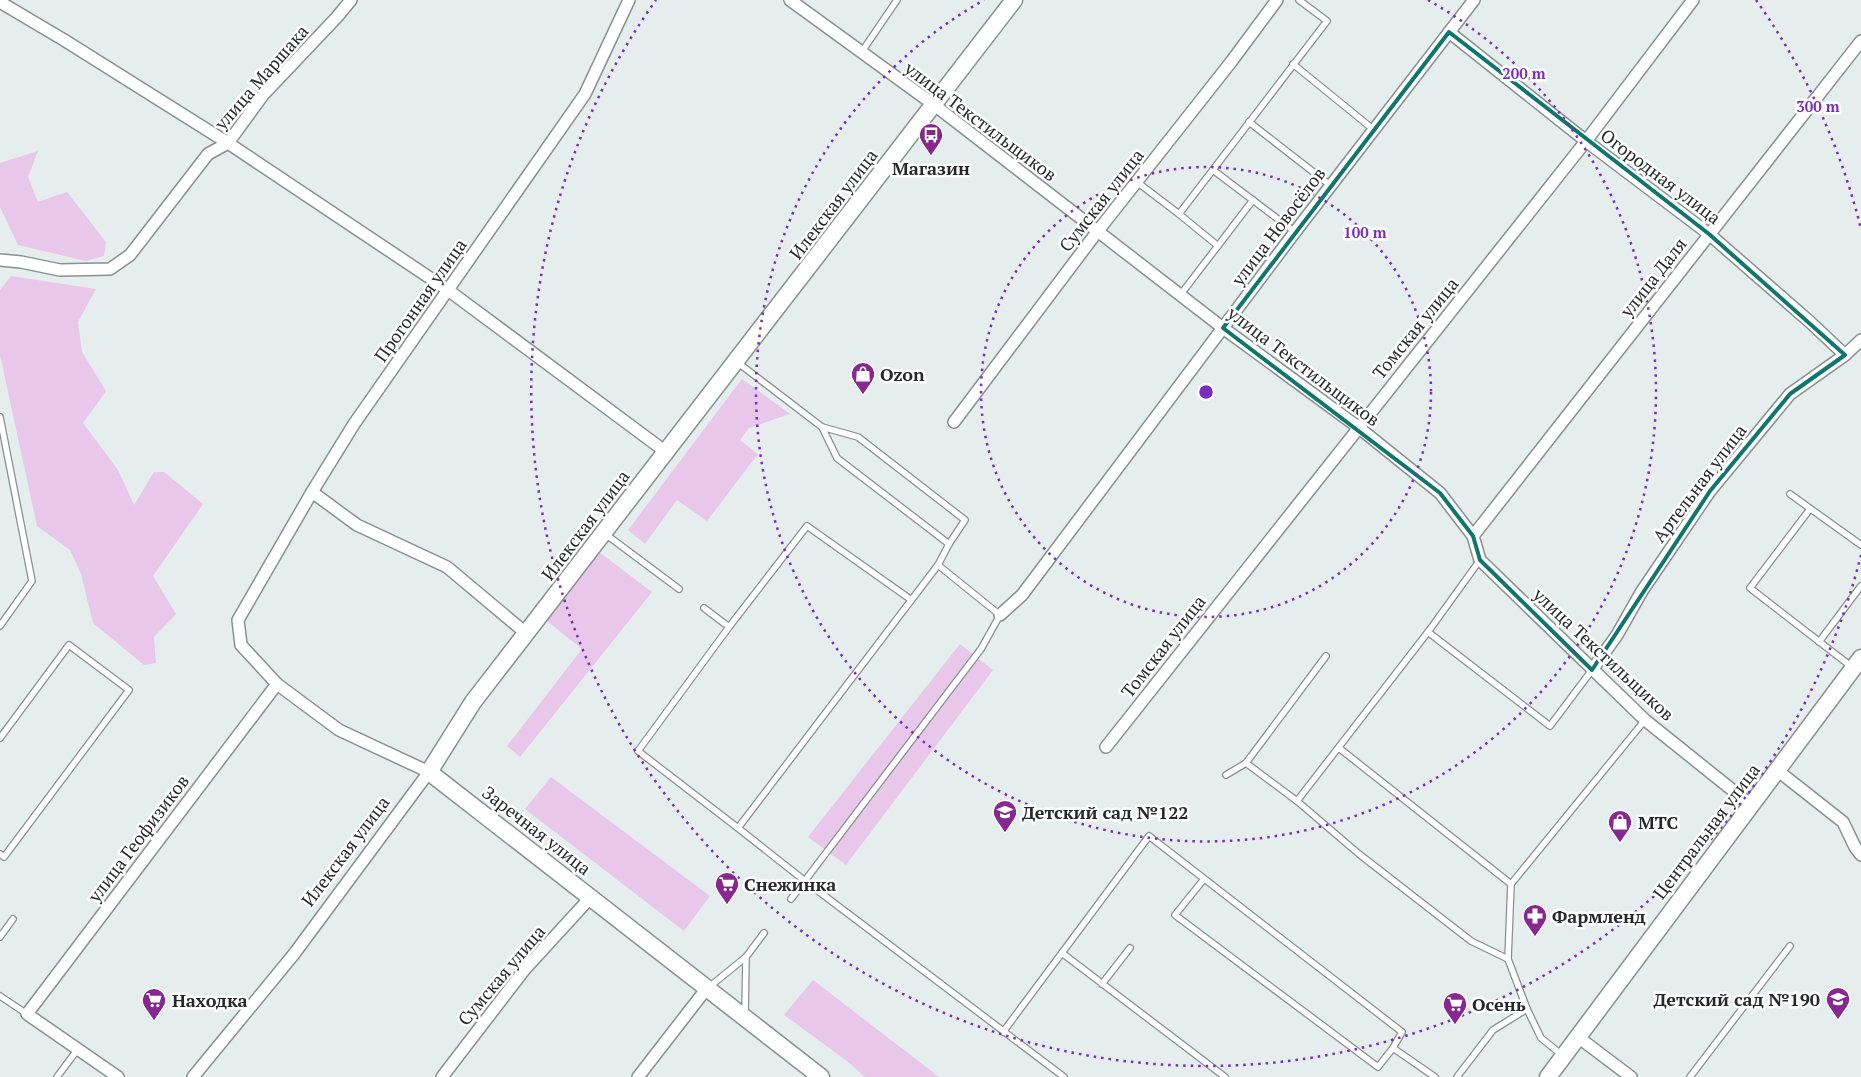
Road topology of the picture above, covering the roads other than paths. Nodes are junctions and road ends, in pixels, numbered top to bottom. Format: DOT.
graph roads {
  1 [pos="351,0"];
  2 [pos="629,0"];
  3 [pos="790,0"];
  4 [pos="897,0"];
  5 [pos="1014,0"];
  6 [pos="1277,0"];
  7 [pos="1299,0"];
  8 [pos="1474,0"];
  9 [pos="1692,0"];
  10 [pos="0,2"];
  11 [pos="1449,32"];
  12 [pos="1861,41"];
  13 [pos="861,53"];
  14 [pos="1294,64"];
  15 [pos="933,104"];
  16 [pos="1249,122"];
  17 [pos="1374,130"];
  18 [pos="1586,141"];
  19 [pos="228,143"];
  20 [pos="1213,170"];
  21 [pos="1136,181"];
  22 [pos="1330,185"];
  23 [pos="1253,200"];
  24 [pos="1179,214"];
  25 [pos="1097,232"];
  26 [pos="1295,232"];
  27 [pos="1709,234"];
  28 [pos="1218,246"];
  29 [pos="0,260"];
  30 [pos="448,290"];
  31 [pos="1181,294"];
  32 [pos="1222,328"];
  33 [pos="1861,340"];
  34 [pos="1845,355"];
  35 [pos="737,362"];
  36 [pos="0,417"];
  37 [pos="954,422"];
  38 [pos="822,427"];
  39 [pos="1358,427"];
  40 [pos="666,452"];
  41 [pos="312,492"];
  42 [pos="1790,494"];
  43 [pos="1810,509"];
  44 [pos="604,533"];
  45 [pos="1473,536"];
  46 [pos="949,544"];
  47 [pos="1861,546"];
  48 [pos="1480,560"];
  49 [pos="938,565"];
  50 [pos="1861,586"];
  51 [pos="679,589"];
  52 [pos="910,600"];
  53 [pos="704,608"];
  54 [pos="1000,615"];
  55 [pos="238,620"];
  56 [pos="0,626"];
  57 [pos="728,627"];
  58 [pos="1428,632"];
  59 [pos="527,634"];
  60 [pos="1819,642"];
  61 [pos="1326,656"];
  62 [pos="1857,663"];
  63 [pos="1592,670"];
  64 [pos="277,684"];
  65 [pos="1645,720"];
  66 [pos="0,738"];
  67 [pos="1106,746"];
  68 [pos="1338,748"];
  69 [pos="1246,763"];
  70 [pos="1777,770"];
  71 [pos="429,772"];
  72 [pos="1226,775"];
  73 [pos="1297,801"];
  74 [pos="1751,805"];
  75 [pos="738,828"];
  76 [pos="0,854"];
  77 [pos="1861,855"];
  78 [pos="1204,879"];
  79 [pos="805,881"];
  80 [pos="1511,884"];
  81 [pos="590,898"];
  82 [pos="791,899"];
  83 [pos="13,919"];
  84 [pos="764,933"];
  85 [pos="0,937"];
  86 [pos="1790,946"];
  87 [pos="1130,948"];
  88 [pos="1062,954"];
  89 [pos="746,957"];
  90 [pos="1508,959"];
  91 [pos="1102,984"];
  92 [pos="707,988"];
  93 [pos="0,996"];
  94 [pos="1527,1008"];
  95 [pos="27,1014"];
  96 [pos="745,1017"];
  97 [pos="1003,1032"];
  98 [pos="1578,1037"];
  99 [pos="1393,1048"];
  100 [pos="78,1050"];
  101 [pos="1564,1056"];
  102 [pos="57,1077"];
  103 [pos="118,1077"];
  104 [pos="193,1077"];
  105 [pos="442,1077"];
  106 [pos="638,1077"];
  107 [pos="821,1077"];
  108 [pos="1064,1077"];
  109 [pos="1225,1077"];
  110 [pos="1435,1077"];
  111 [pos="1457,1077"];
  112 [pos="1548,1077"];
  113 [pos="1630,1077"];
  114 [pos="1690,1077"];
  1 -- 19 [label="street, улица Маршака"];
  2 -- 30 [label="street, Прогонная улица"];
  3 -- 13 [label="street, улица Текстильщиков"];
  4 -- 13 [label="lane"];
  5 -- 15 [label="street, Илекская улица"];
  6 -- 21 [label="street, Сумская улица"];
  7 -- 14 [label="lane"];
  8 -- 11 [label="street, улица Новосёлов"];
  9 -- 18 [label="street, Томская улица"];
  10 -- 19 [label="street"];
  11 -- 17 [label="street, улица Новосёлов"];
  11 -- 18 [label="street, Огородная улица"];
  12 -- 27 [label="street, улица Даля"];
  13 -- 15 [label="street, улица Текстильщиков"];
  14 -- 16 [label="lane"];
  14 -- 17 [label="lane"];
  15 -- 25 [label="street, улица Текстильщиков"];
  15 -- 35 [label="street, Илекская улица"];
  16 -- 20 [label="lane"];
  16 -- 22 [label="lane"];
  17 -- 22 [label="street, улица Новосёлов"];
  18 -- 27 [label="street, Огородная улица"];
  18 -- 39 [label="street, Томская улица"];
  19 -- 29 [label="street, улица Маршака"];
  19 -- 30 [label="street"];
  20 -- 23 [label="lane"];
  20 -- 24 [label="lane"];
  21 -- 24 [label="lane"];
  21 -- 25 [label="street, Сумская улица"];
  22 -- 26 [label="street, улица Новосёлов"];
  23 -- 26 [label="lane"];
  23 -- 28 [label="lane"];
  24 -- 28 [label="lane"];
  25 -- 31 [label="street, улица Текстильщиков"];
  25 -- 37 [label="street, Сумская улица"];
  26 -- 32 [label="street, улица Новосёлов"];
  27 -- 34 [label="street, Огородная улица"];
  27 -- 45 [label="street, улица Даля"];
  28 -- 31 [label="lane"];
  30 -- 40 [label="street"];
  30 -- 41 [label="street, Прогонная улица"];
  31 -- 32 [label="street, улица Текстильщиков"];
  32 -- 39 [label="street, улица Текстильщиков"];
  32 -- 54 [label="street, улица Новосёлов"];
  33 -- 34 [label="street, Артельная улица"];
  34 -- 63 [label="street, Артельная улица"];
  35 -- 38 [label="lane"];
  35 -- 40 [label="street, Илекская улица"];
  36 -- 56 [label="lane"];
  38 -- 46 [label="lane"];
  38 -- 46 [label="lane"];
  39 -- 45 [label="street, улица Текстильщиков"];
  39 -- 67 [label="street, Томская улица"];
  40 -- 44 [label="street, Илекская улица"];
  41 -- 55 [label="street, Прогонная улица"];
  41 -- 59 [label="street"];
  42 -- 43 [label="lane"];
  43 -- 47 [label="lane"];
  43 -- 60 [label="lane"];
  44 -- 51 [label="lane"];
  44 -- 59 [label="street, Илекская улица"];
  45 -- 48 [label="street, улица Текстильщиков"];
  46 -- 49 [label="lane"];
  48 -- 58 [label="lane"];
  48 -- 63 [label="street, улица Текстильщиков"];
  49 -- 52 [label="lane"];
  49 -- 54 [label="lane"];
  50 -- 60 [label="lane"];
  52 -- 57 [label="lane"];
  52 -- 75 [label="lane"];
  53 -- 57 [label="lane"];
  54 -- 79 [label="lane"];
  55 -- 64 [label="street, Заречная улица"];
  57 -- 75 [label="lane"];
  58 -- 63 [label="lane"];
  58 -- 68 [label="lane"];
  59 -- 71 [label="street, Илекская улица"];
  60 -- 62 [label="lane"];
  61 -- 69 [label="lane"];
  62 -- 70 [label="street, Центральная улица"];
  63 -- 65 [label="street, улица Текстильщиков"];
  64 -- 71 [label="street, Заречная улица"];
  64 -- 95 [label="street, улица Геофизиков"];
  65 -- 74 [label="street, улица Текстильщиков"];
  65 -- 80 [label="lane"];
  66 -- 76 [label="lane"];
  68 -- 73 [label="lane"];
  68 -- 80 [label="lane"];
  69 -- 72 [label="lane"];
  69 -- 73 [label="lane"];
  70 -- 74 [label="street, Центральная улица"];
  70 -- 77 [label="street"];
  71 -- 81 [label="street, Заречная улица"];
  71 -- 104 [label="street, Илекская улица"];
  73 -- 90 [label="lane"];
  74 -- 98 [label="street, Центральная улица"];
  75 -- 79 [label="lane"];
  78 -- 88 [label="lane"];
  78 -- 99 [label="lane"];
  78 -- 99 [label="lane"];
  79 -- 82 [label="lane"];
  79 -- 97 [label="lane"];
  80 -- 90 [label="lane"];
  81 -- 92 [label="street, Заречная улица"];
  81 -- 105 [label="street, Сумская улица"];
  83 -- 85 [label="lane"];
  84 -- 89 [label="lane"];
  86 -- 114 [label="lane"];
  87 -- 91 [label="lane"];
  88 -- 91 [label="lane"];
  88 -- 97 [label="lane"];
  89 -- 92 [label="lane"];
  89 -- 96 [label="lane"];
  90 -- 94 [label="lane"];
  91 -- 109 [label="lane"];
  92 -- 96 [label="street, Заречная улица"];
  92 -- 106 [label="street"];
  93 -- 95 [label="lane"];
  94 -- 101 [label="lane"];
  94 -- 111 [label="lane"];
  95 -- 100 [label="street"];
  96 -- 107 [label="street, Заречная улица"];
  97 -- 108 [label="lane"];
  98 -- 101 [label="street, Центральная улица"];
  98 -- 113 [label="street"];
  99 -- 110 [label="lane"];
  100 -- 102 [label="lane"];
  100 -- 103 [label="street"];
  101 -- 112 [label="street, Центральная улица"];
}
